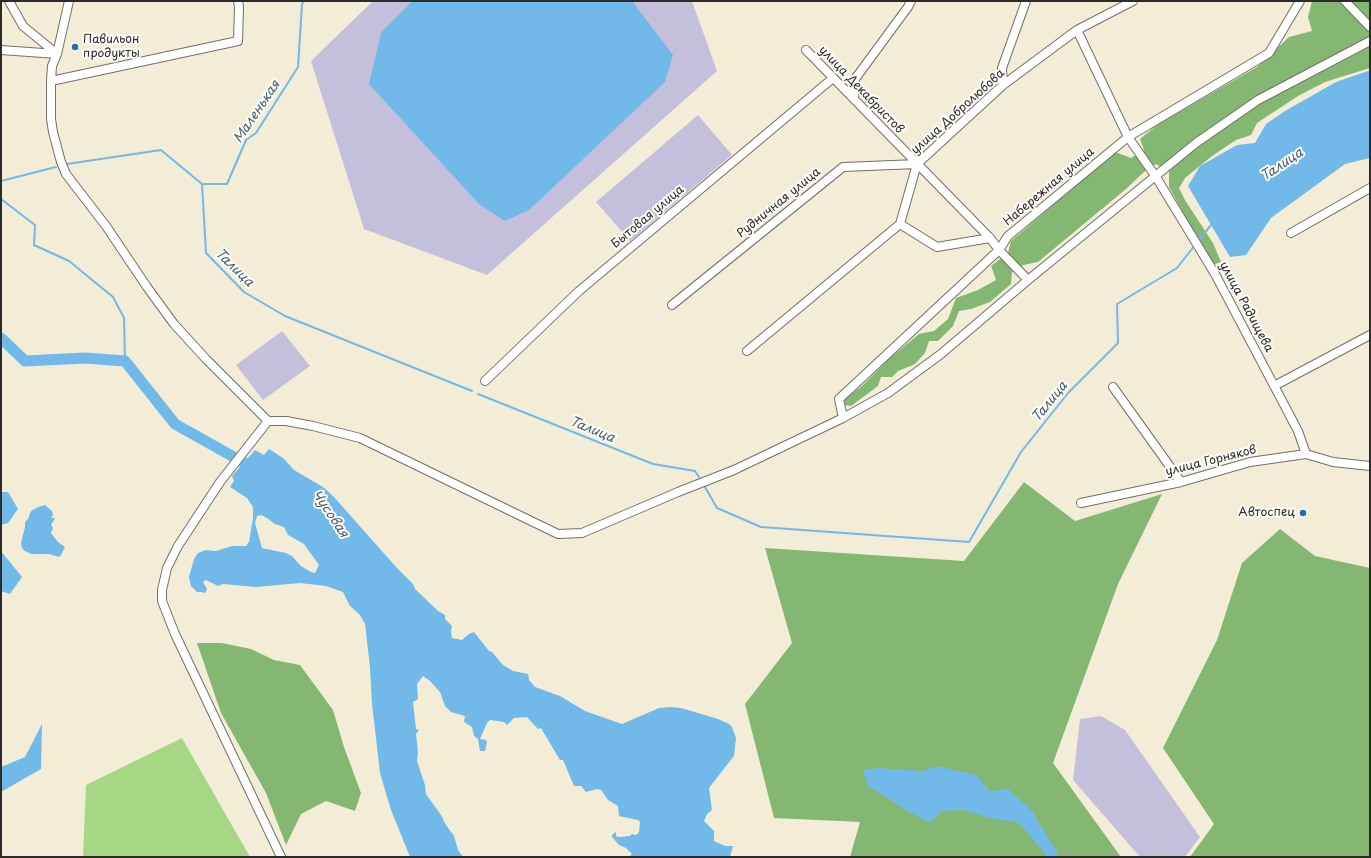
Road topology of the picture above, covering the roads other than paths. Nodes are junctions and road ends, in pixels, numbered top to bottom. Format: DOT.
graph roads {
  1 [pos="9,1"];
  2 [pos="69,1"];
  3 [pos="238,1"];
  4 [pos="911,1"];
  5 [pos="1026,1"];
  6 [pos="1133,1"];
  7 [pos="1300,1"];
  8 [pos="1345,1"];
  9 [pos="1370,27"];
  10 [pos="1077,30"];
  11 [pos="1370,41"];
  12 [pos="1,50"];
  13 [pos="806,50"];
  14 [pos="57,54"];
  15 [pos="833,78"];
  16 [pos="51,81"];
  17 [pos="1003,85"];
  18 [pos="854,98"];
  19 [pos="1128,137"];
  20 [pos="917,164"];
  21 [pos="1156,177"];
  22 [pos="1370,188"];
  23 [pos="900,224"];
  24 [pos="1291,233"];
  25 [pos="990,238"];
  26 [pos="999,250"];
  27 [pos="1028,280"];
  28 [pos="672,305"];
  29 [pos="1370,335"];
  30 [pos="747,351"];
  31 [pos="485,381"];
  32 [pos="1274,386"];
  33 [pos="1113,387"];
  34 [pos="843,418"];
  35 [pos="268,421"];
  36 [pos="1306,454"];
  37 [pos="1370,466"];
  38 [pos="1181,482"];
  39 [pos="1081,503"];
  40 [pos="281,857"];
  1 -- 14 [label="street"];
  2 -- 14 [label="street"];
  3 -- 16 [label="street"];
  4 -- 18 [label="street"];
  5 -- 17 [label="street"];
  6 -- 10 [label="street, улица Добролюбова"];
  7 -- 19 [label="street, Набережная улица"];
  8 -- 9 [label="street"];
  10 -- 17 [label="street, улица Добролюбова"];
  10 -- 19 [label="street, улица Радищева"];
  11 -- 21 [label="street"];
  12 -- 14 [label="street"];
  13 -- 15 [label="street, улица Декабристов"];
  14 -- 16 [label="street"];
  15 -- 18 [label="street, улица Декабристов"];
  15 -- 31 [label="street, Бытовая улица"];
  16 -- 35 [label="street"];
  17 -- 20 [label="street, улица Добролюбова"];
  18 -- 20 [label="street, улица Декабристов"];
  19 -- 21 [label="street, улица Радищева"];
  19 -- 26 [label="street, Набережная улица"];
  20 -- 23 [label="street, улица Добролюбова"];
  20 -- 25 [label="street, улица Декабристов"];
  20 -- 28 [label="street, Рудничная улица"];
  21 -- 27 [label="street"];
  21 -- 32 [label="street, улица Радищева"];
  22 -- 24 [label="street"];
  23 -- 25 [label="street"];
  23 -- 30 [label="street"];
  25 -- 26 [label="street, улица Декабристов"];
  26 -- 27 [label="street, улица Декабристов"];
  26 -- 34 [label="street, Набережная улица"];
  27 -- 34 [label="street"];
  29 -- 32 [label="street"];
  32 -- 36 [label="street, улица Радищева"];
  33 -- 38 [label="street"];
  34 -- 35 [label="street"];
  35 -- 40 [label="street"];
  36 -- 37 [label="street, улица Горняков"];
  36 -- 38 [label="street, улица Горняков"];
  38 -- 39 [label="street, улица Горняков"];
}
